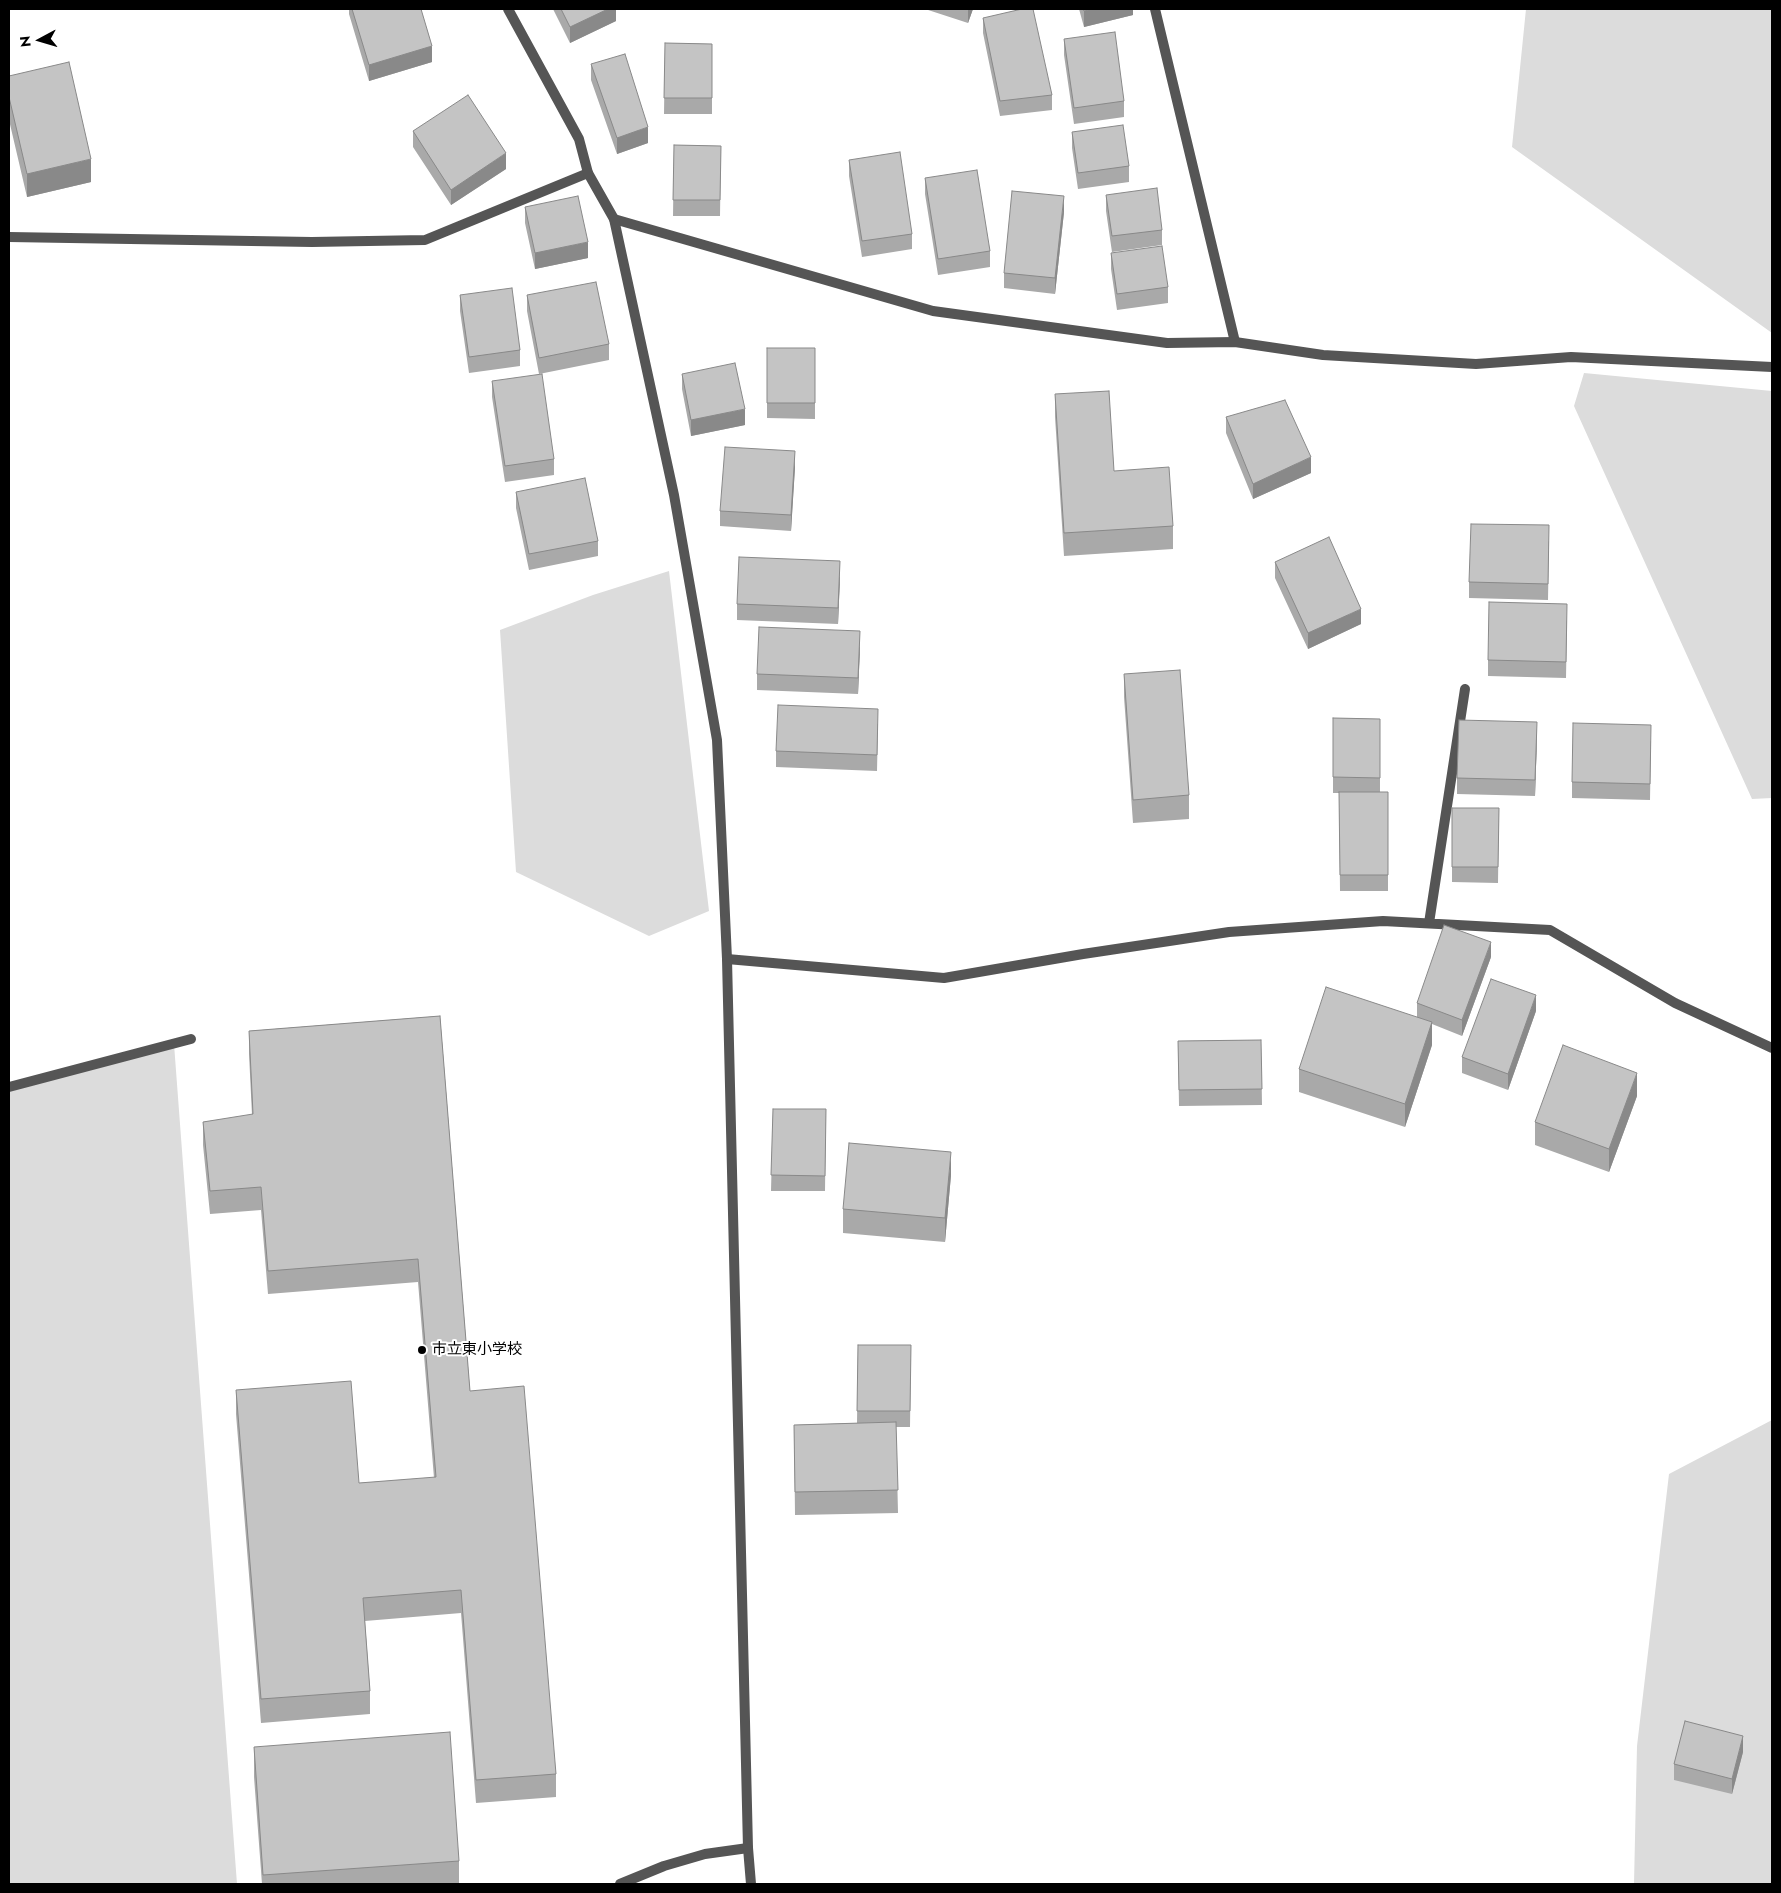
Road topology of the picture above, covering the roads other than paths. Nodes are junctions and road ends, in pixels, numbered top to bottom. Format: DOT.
graph roads {
  1 [pos="508,9"];
  2 [pos="1154,9"];
  3 [pos="588,173"];
  4 [pos="614,219"];
  5 [pos="9,237"];
  6 [pos="1235,342"];
  7 [pos="1772,367"];
  8 [pos="1465,689"];
  9 [pos="1429,923"];
  10 [pos="727,959"];
  11 [pos="192,1039"];
  12 [pos="1772,1048"];
  13 [pos="9,1087"];
  14 [pos="748,1848"];
  15 [pos="620,1884"];
  16 [pos="751,1884"];
  1 -- 3 [label="street"];
  2 -- 6 [label="street"];
  3 -- 4 [label="street"];
  3 -- 5 [label="street"];
  4 -- 6 [label="street"];
  4 -- 10 [label="street"];
  6 -- 7 [label="street"];
  8 -- 9 [label="street"];
  9 -- 10 [label="street"];
  9 -- 12 [label="street"];
  10 -- 14 [label="street"];
  11 -- 13 [label="street"];
  14 -- 15 [label="street"];
  14 -- 16 [label="street"];
}
